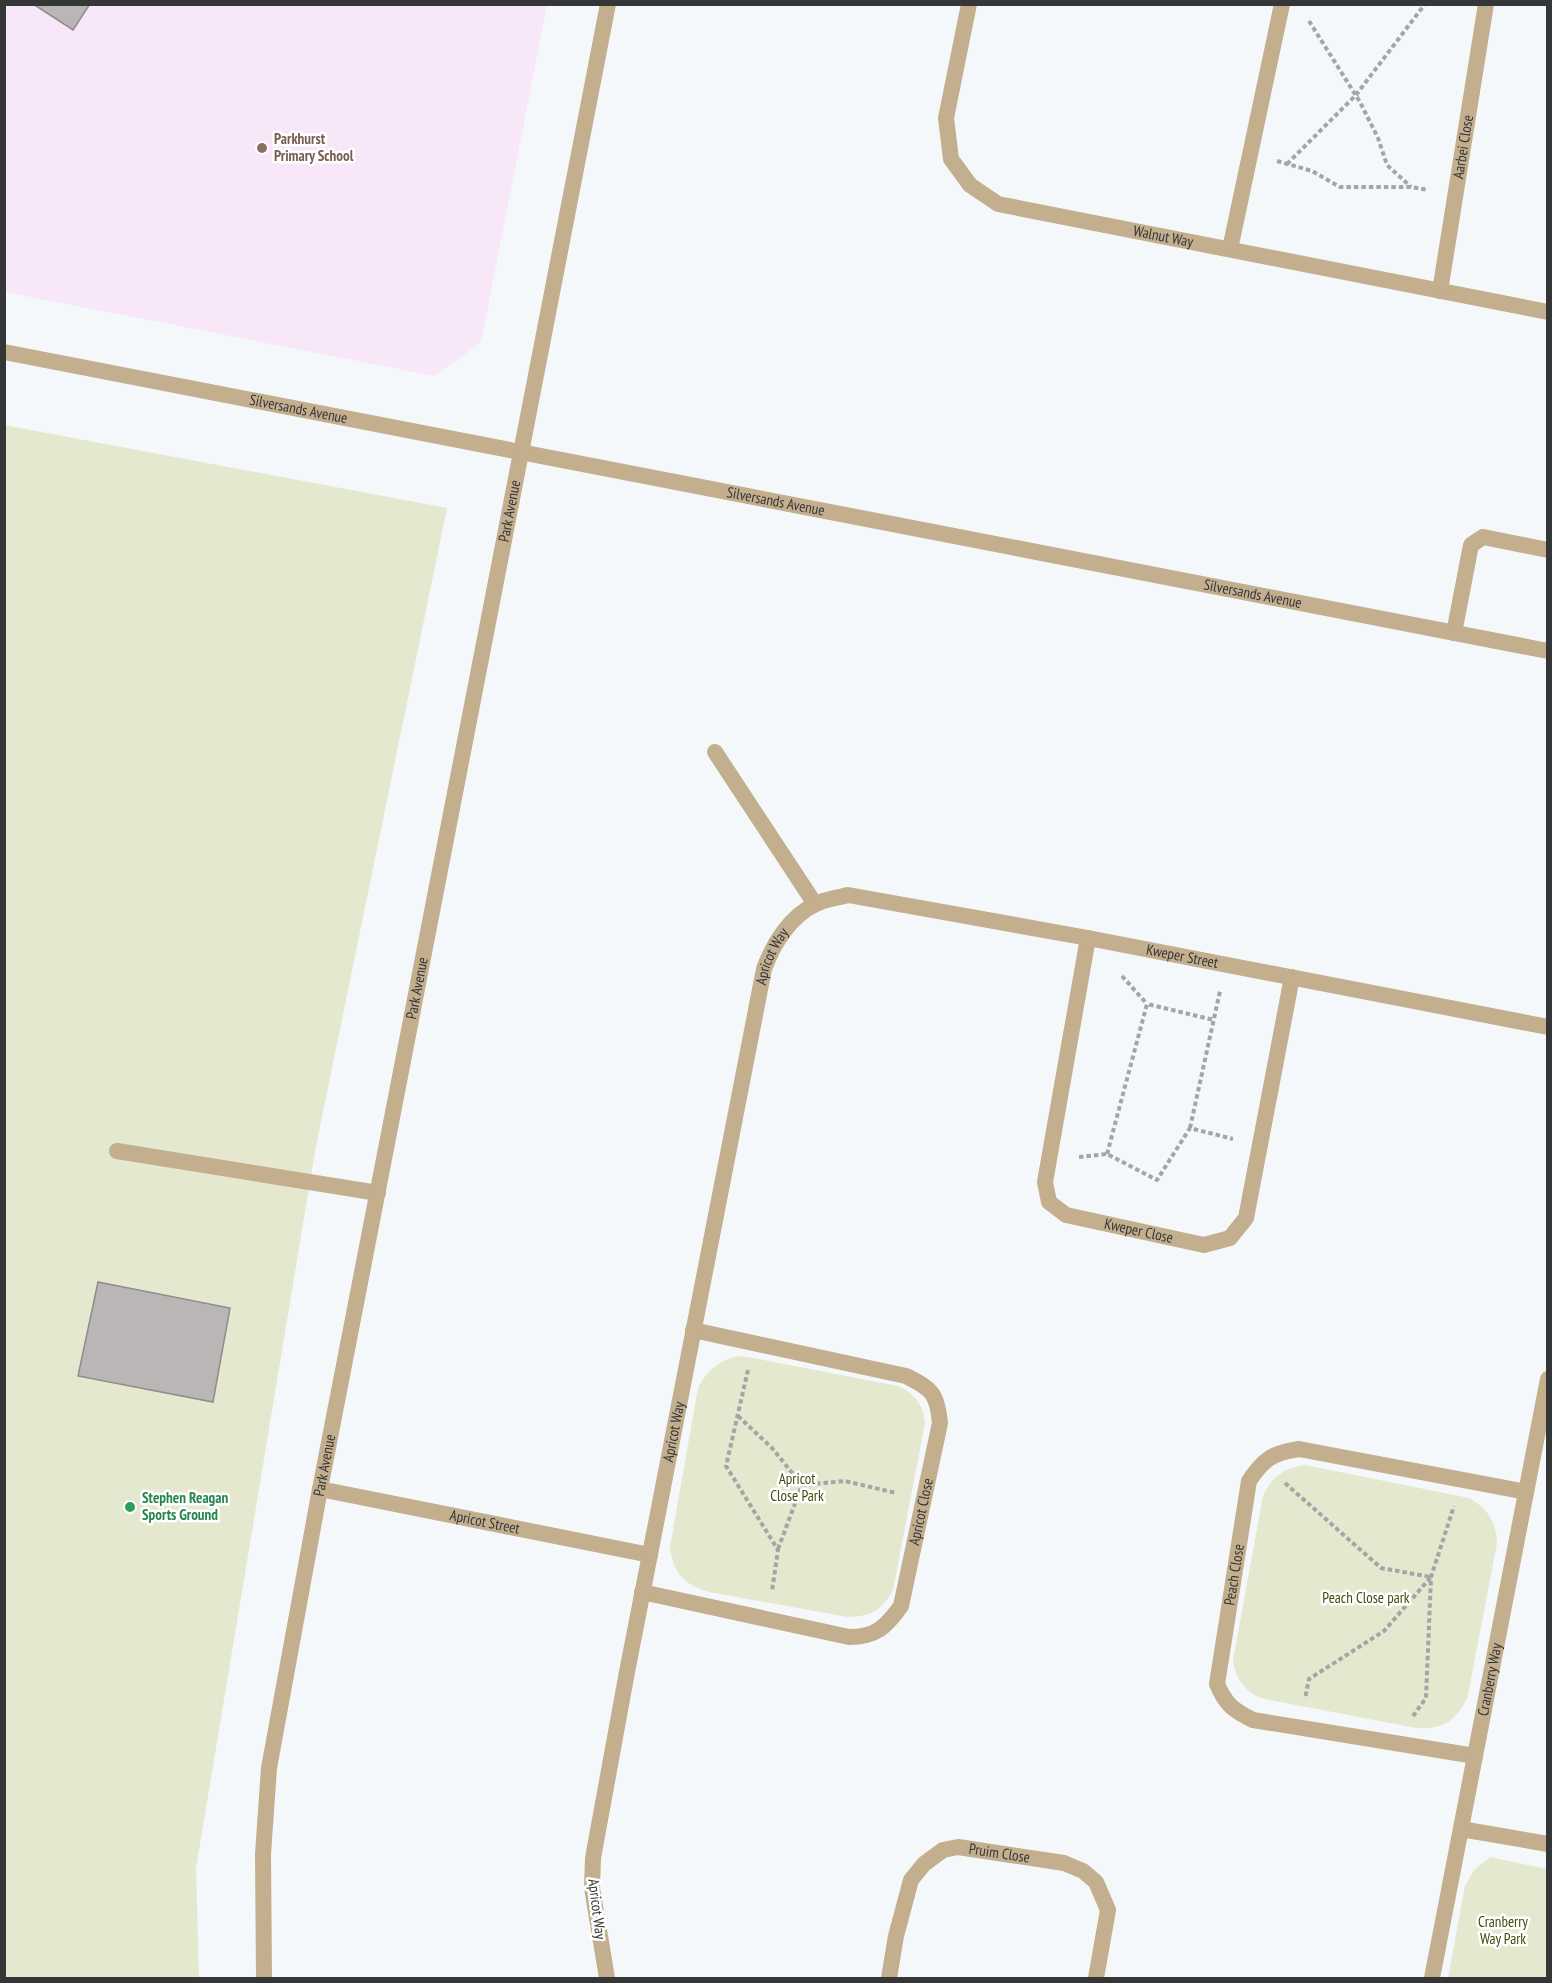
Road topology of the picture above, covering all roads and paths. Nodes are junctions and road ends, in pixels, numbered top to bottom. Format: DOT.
graph roads {
  1 [pos="608,4"];
  2 [pos="969,4"];
  3 [pos="1282,4"];
  4 [pos="1425,4"];
  5 [pos="1486,4"];
  6 [pos="1305,14"];
  7 [pos="1356,95"];
  8 [pos="1250,154"];
  9 [pos="1287,164"];
  10 [pos="1411,187"];
  11 [pos="1456,195"];
  12 [pos="1230,249"];
  13 [pos="1440,291"];
  14 [pos="1548,312"];
  15 [pos="4,352"];
  16 [pos="520,453"];
  17 [pos="1548,550"];
  18 [pos="1454,633"];
  19 [pos="1548,651"];
  20 [pos="715,752"];
  21 [pos="815,904"];
  22 [pos="1088,938"];
  23 [pos="1226,964"];
  24 [pos="1292,977"];
  25 [pos="1214,1020"];
  26 [pos="1548,1027"];
  27 [pos="1190,1128"];
  28 [pos="1260,1146"];
  29 [pos="117,1151"];
  30 [pos="1107,1154"];
  31 [pos="1045,1182"];
  32 [pos="378,1193"];
  33 [pos="693,1330"];
  34 [pos="754,1343"];
  35 [pos="1548,1379"];
  36 [pos="737,1415"];
  37 [pos="1261,1463"];
  38 [pos="1462,1480"];
  39 [pos="802,1485"];
  40 [pos="320,1489"];
  41 [pos="1526,1492"];
  42 [pos="924,1500"];
  43 [pos="778,1550"];
  44 [pos="650,1555"];
  45 [pos="1431,1577"];
  46 [pos="642,1592"];
  47 [pos="768,1620"];
  48 [pos="1298,1727"];
  49 [pos="1395,1743"];
  50 [pos="1475,1755"];
  51 [pos="1461,1829"];
  52 [pos="1548,1844"];
  53 [pos="264,1978"];
  54 [pos="607,1978"];
  55 [pos="889,1978"];
  56 [pos="1096,1978"];
  57 [pos="1432,1978"];
  1 -- 16 [label="street, Park Avenue"];
  2 -- 12 [label="street, Walnut Way"];
  3 -- 8 [label="street"];
  4 -- 7 [label="path"];
  5 -- 11 [label="street, Aarbei Close"];
  6 -- 7 [label="path"];
  7 -- 9 [label="path"];
  7 -- 10 [label="path"];
  8 -- 9 [label="path"];
  8 -- 12 [label="street"];
  9 -- 10 [label="path"];
  10 -- 11 [label="path"];
  11 -- 13 [label="street, Aarbei Close"];
  12 -- 13 [label="street, Walnut Way"];
  13 -- 14 [label="street, Walnut Way"];
  15 -- 16 [label="street, Silversands Avenue"];
  16 -- 18 [label="street, Silversands Avenue"];
  16 -- 32 [label="street, Park Avenue"];
  17 -- 18 [label="street"];
  18 -- 19 [label="street, Silversands Avenue"];
  20 -- 21 [label="street"];
  21 -- 22 [label="street, Kweper Street"];
  21 -- 33 [label="street, Apricot Way"];
  22 -- 23 [label="street, Kweper Street"];
  22 -- 31 [label="street"];
  23 -- 24 [label="street, Kweper Street"];
  23 -- 25 [label="path"];
  24 -- 26 [label="street, Kweper Street"];
  24 -- 28 [label="street, Kweper Close"];
  25 -- 27 [label="path"];
  25 -- 30 [label="path"];
  27 -- 28 [label="path"];
  27 -- 30 [label="path"];
  28 -- 31 [label="street, Kweper Close"];
  29 -- 32 [label="street"];
  30 -- 31 [label="path"];
  32 -- 40 [label="street, Park Avenue"];
  33 -- 34 [label="street, Apricot Close"];
  33 -- 44 [label="street, Apricot Way"];
  34 -- 36 [label="path"];
  34 -- 42 [label="street, Apricot Close"];
  35 -- 41 [label="street, Cranberry Way"];
  36 -- 39 [label="path"];
  36 -- 43 [label="path"];
  37 -- 38 [label="street"];
  37 -- 45 [label="path"];
  37 -- 48 [label="street, Peach Close"];
  38 -- 41 [label="street"];
  38 -- 45 [label="path"];
  39 -- 42 [label="path"];
  39 -- 43 [label="path"];
  40 -- 44 [label="street, Apricot Street"];
  40 -- 53 [label="street, Park Avenue"];
  41 -- 50 [label="street, Cranberry Way"];
  42 -- 47 [label="street, Apricot Close"];
  43 -- 47 [label="path"];
  44 -- 46 [label="street, Apricot Way"];
  45 -- 48 [label="path"];
  45 -- 49 [label="path"];
  46 -- 47 [label="street, Apricot Close"];
  46 -- 54 [label="street, Apricot Way"];
  48 -- 49 [label="street, Peach Close"];
  49 -- 50 [label="street, Peach Close"];
  50 -- 51 [label="street, Cranberry Way"];
  51 -- 52 [label="street"];
  51 -- 57 [label="street, Cranberry Way"];
  55 -- 56 [label="street, Pruim Close"];
}
